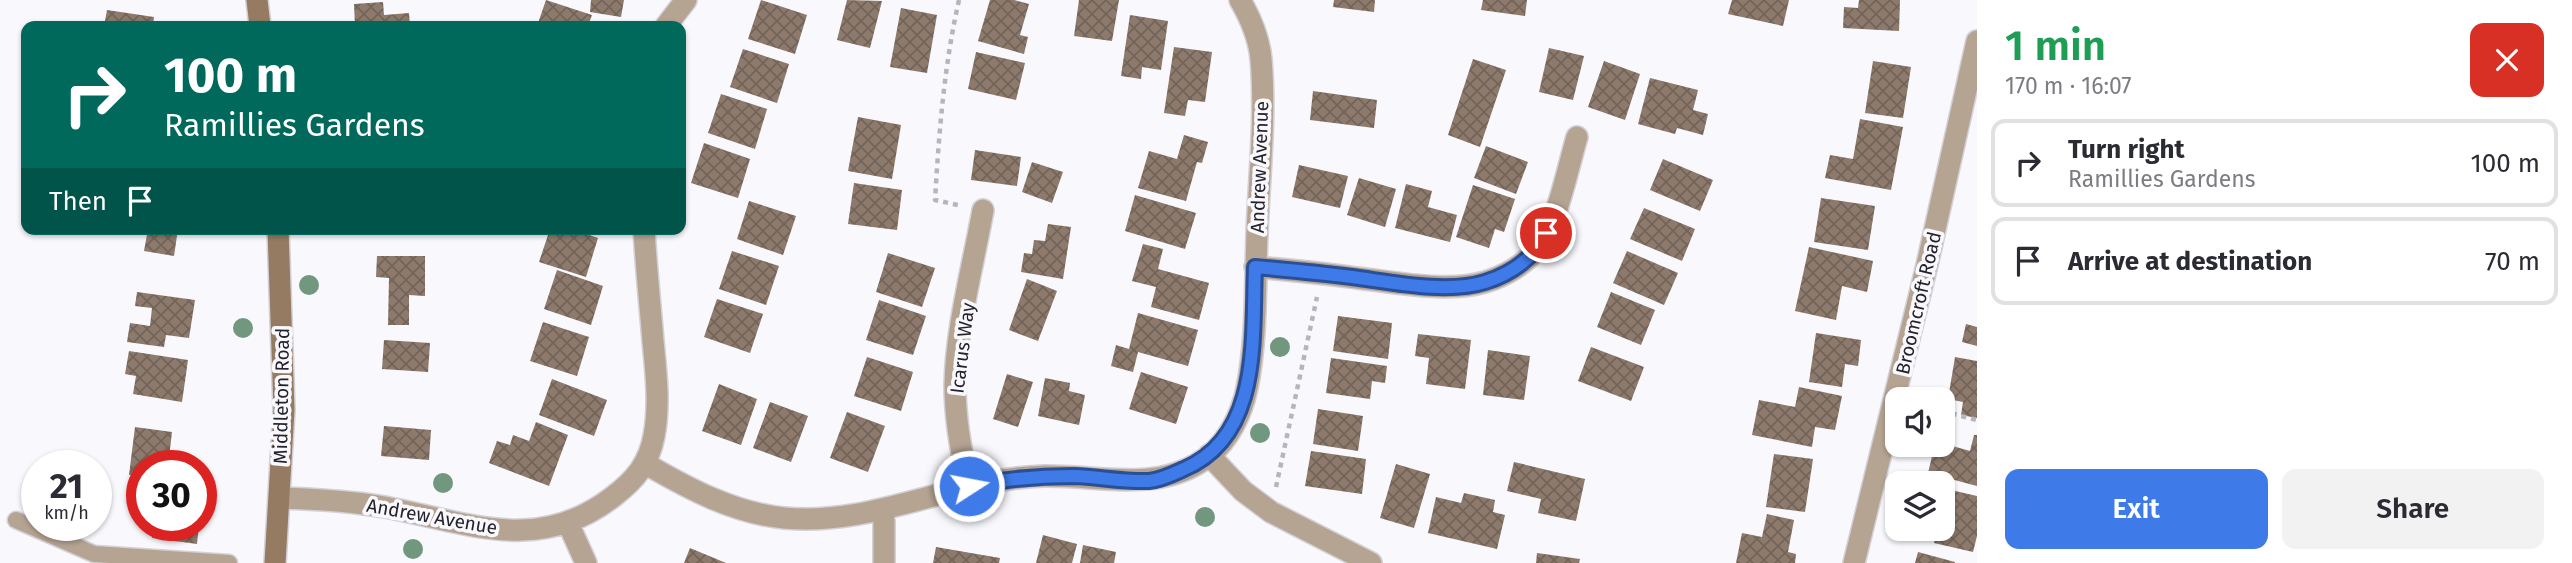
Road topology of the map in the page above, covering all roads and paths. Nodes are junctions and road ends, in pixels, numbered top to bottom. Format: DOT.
graph roads {
  1 [pos="257,0"];
  2 [pos="686,0"];
  3 [pos="959,0"];
  4 [pos="1240,0"];
  5 [pos="259,21"];
  6 [pos="670,21"];
  7 [pos="1977,41"];
  8 [pos="1577,137"];
  9 [pos="983,210"];
  10 [pos="278,235"];
  11 [pos="644,235"];
  12 [pos="1255,267"];
  13 [pos="1322,274"];
  14 [pos="1955,414"];
  15 [pos="1977,419"];
  16 [pos="1209,455"];
  17 [pos="646,464"];
  18 [pos="969,486"];
  19 [pos="279,498"];
  20 [pos="884,510"];
  21 [pos="1271,512"];
  22 [pos="16,520"];
  23 [pos="568,523"];
  24 [pos="229,563"];
  25 [pos="275,563"];
  26 [pos="586,563"];
  27 [pos="884,563"];
  28 [pos="1371,563"];
  29 [pos="1854,563"];
  1 -- 5 [label="main road"];
  2 -- 6 [label="street"];
  3 -- 9 [label="path"];
  4 -- 12 [label="street, Andrew Avenue"];
  7 -- 29 [label="street, Broomcroft Road"];
  8 -- 13 [label="street"];
  9 -- 18 [label="street, Icarus Way"];
  10 -- 19 [label="main road, Middleton Road"];
  11 -- 17 [label="street, Andrew Avenue"];
  12 -- 13 [label="street"];
  12 -- 16 [label="street, Andrew Avenue"];
  13 -- 21 [label="path"];
  14 -- 15 [label="path"];
  16 -- 18 [label="street, Andrew Avenue"];
  16 -- 21 [label="street"];
  17 -- 20 [label="street, Andrew Avenue"];
  17 -- 23 [label="street, Andrew Avenue"];
  18 -- 20 [label="street, Andrew Avenue"];
  19 -- 23 [label="street, Andrew Avenue"];
  19 -- 25 [label="main road, Middleton Road"];
  20 -- 27 [label="street"];
  21 -- 28 [label="street"];
  22 -- 24 [label="lane"];
  23 -- 26 [label="street"];
}
